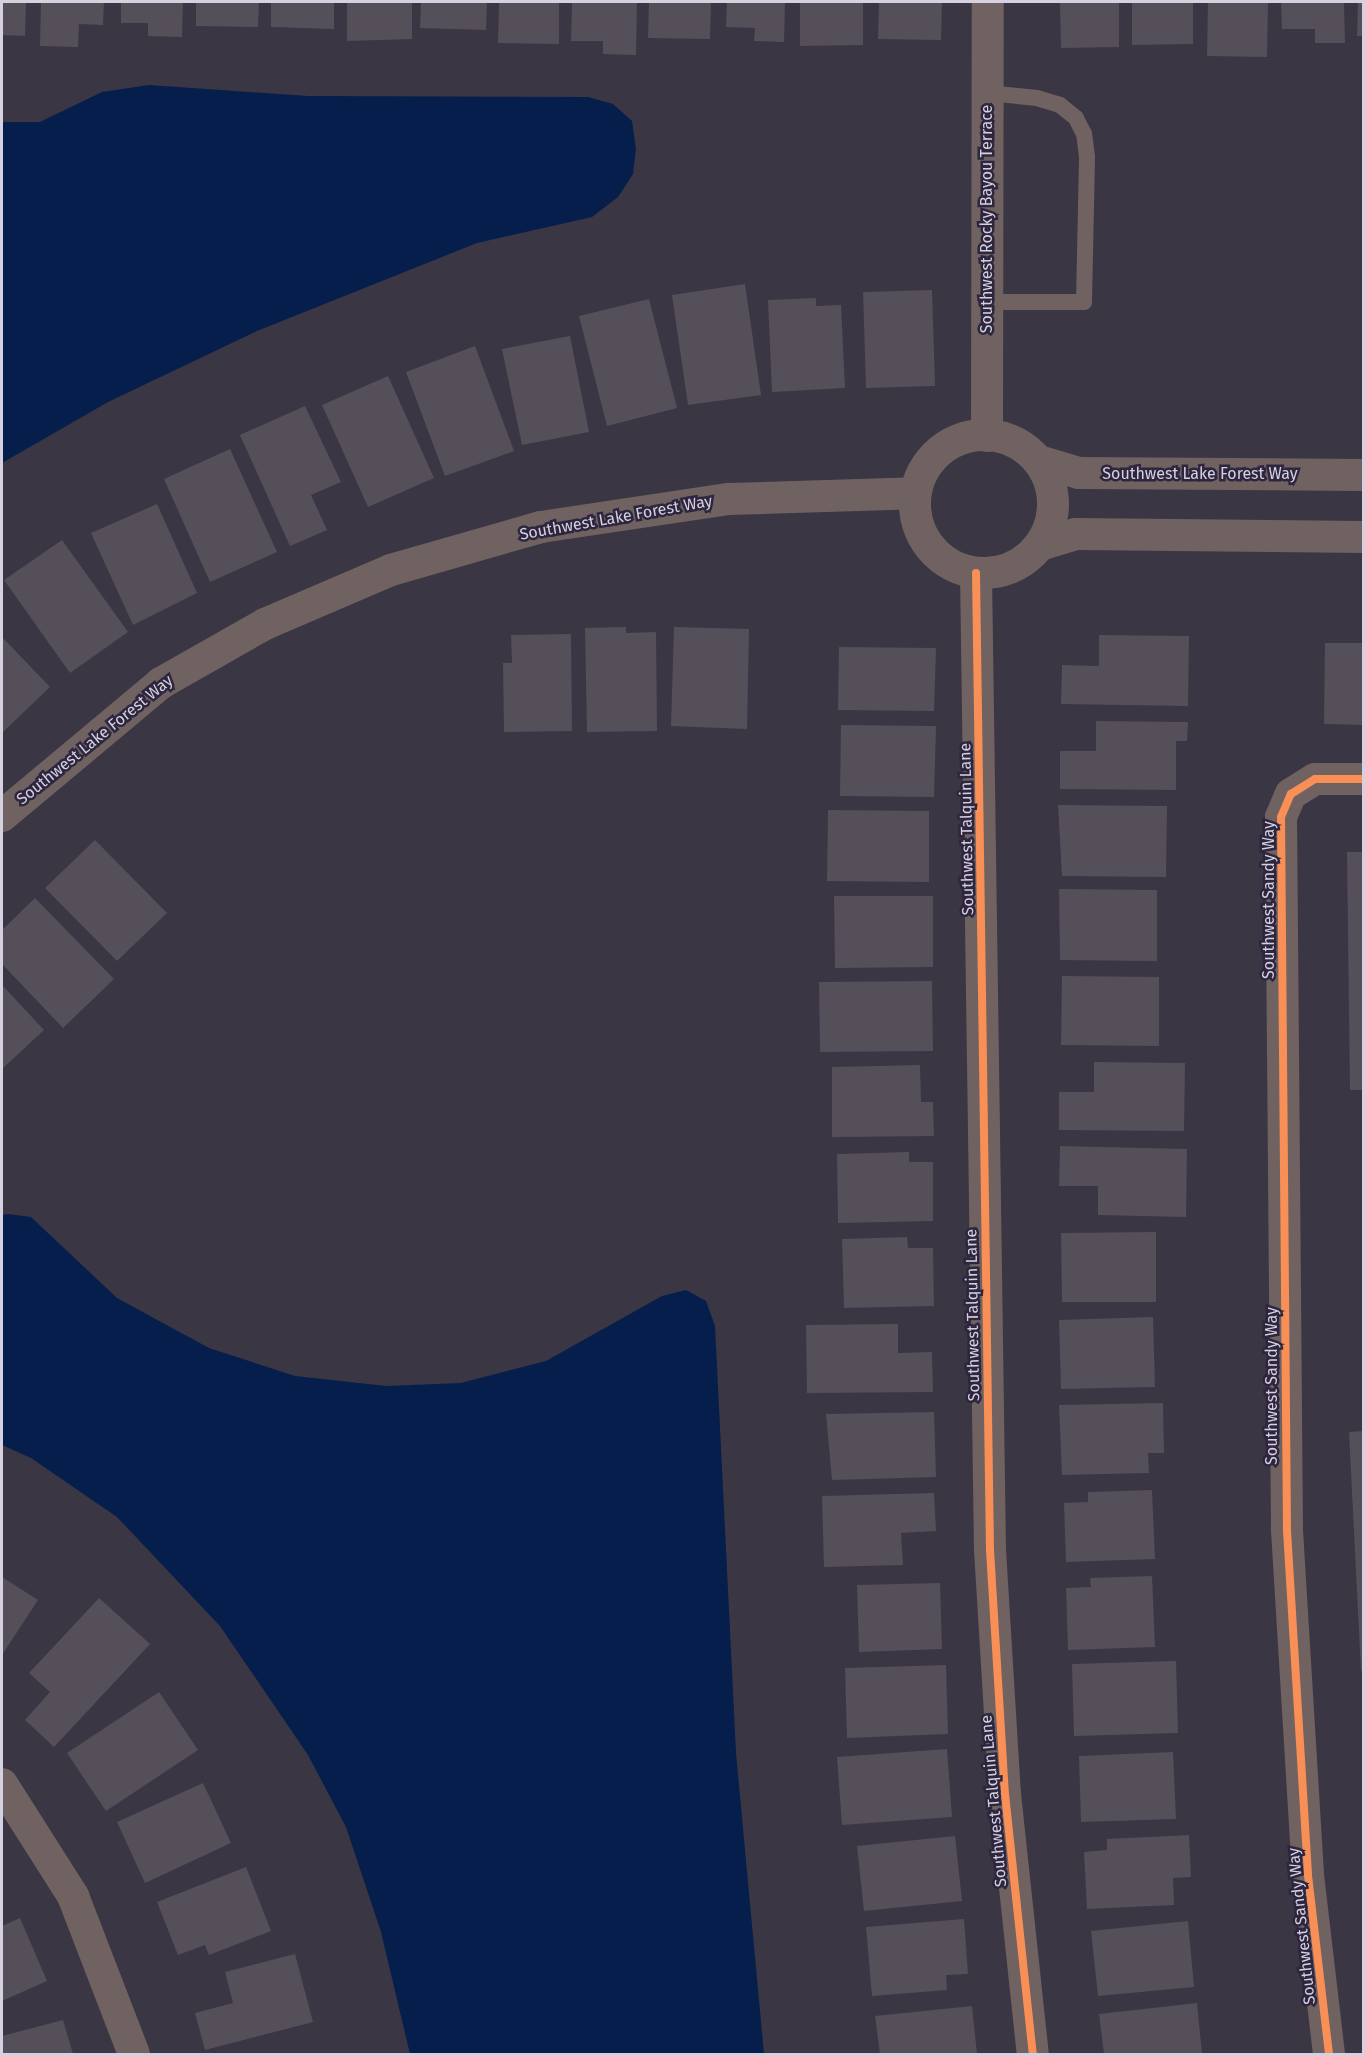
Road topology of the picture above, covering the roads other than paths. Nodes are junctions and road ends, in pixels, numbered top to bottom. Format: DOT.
graph roads {
  1 [pos="988,2"];
  2 [pos="988,93"];
  3 [pos="987,302"];
  4 [pos="987,436"];
  5 [pos="1039,461"];
  6 [pos="1364,475"];
  7 [pos="915,493"];
  8 [pos="1364,537"];
  9 [pos="1040,545"];
  10 [pos="976,573"];
  11 [pos="1364,779"];
  12 [pos="2,816"];
  13 [pos="2,1784"];
  14 [pos="134,2055"];
  15 [pos="1033,2055"];
  16 [pos="1329,2055"];
  1 -- 2 [label="street, Southwest Rocky Bayou Terrace"];
  2 -- 3 [label="street, Southwest Rocky Bayou Terrace"];
  2 -- 3 [label="lane"];
  3 -- 4 [label="street, Southwest Rocky Bayou Terrace"];
  4 -- 5 [label="street"];
  4 -- 7 [label="street"];
  5 -- 6 [label="street, Southwest Lake Forest Way"];
  5 -- 9 [label="street"];
  7 -- 10 [label="street"];
  7 -- 12 [label="street, Southwest Lake Forest Way"];
  8 -- 9 [label="street"];
  9 -- 10 [label="street"];
  10 -- 15 [label="street, Southwest Talquin Lane"];
  11 -- 16 [label="street, Southwest Sandy Way"];
  13 -- 14 [label="street"];
}
